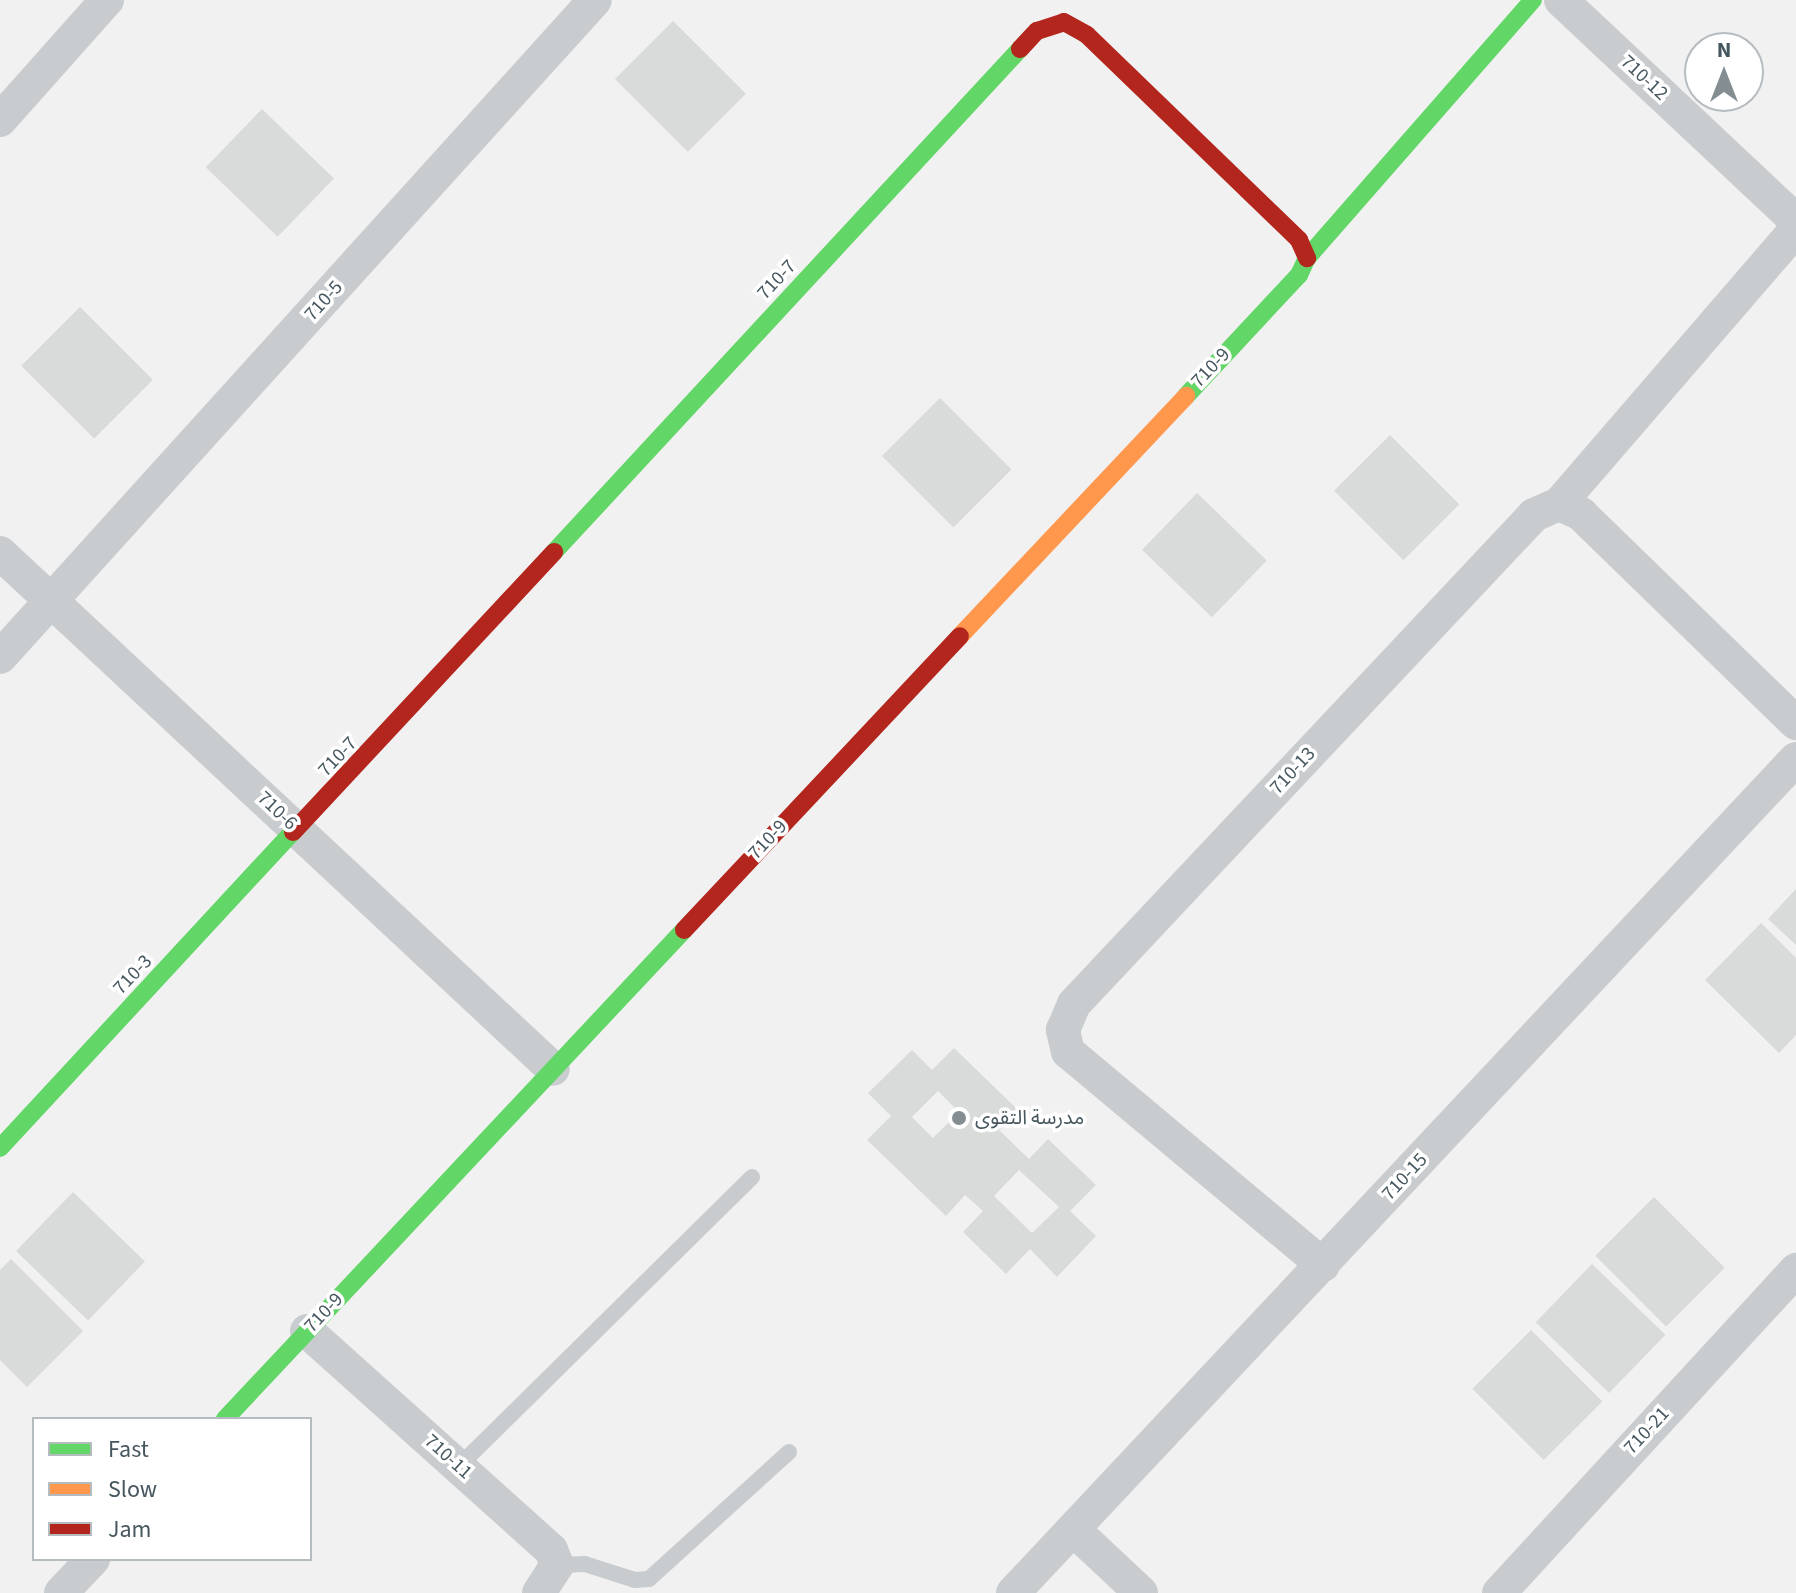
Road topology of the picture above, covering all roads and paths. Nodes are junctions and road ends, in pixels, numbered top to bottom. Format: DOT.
graph roads {
  1 [pos="107,0"];
  2 [pos="595,0"];
  3 [pos="1065,0"];
  4 [pos="1533,0"];
  5 [pos="1561,0"];
  6 [pos="1037,31"];
  7 [pos="0,120"];
  8 [pos="1796,221"];
  9 [pos="1796,229"];
  10 [pos="1307,258"];
  11 [pos="1559,504"];
  12 [pos="0,553"];
  13 [pos="52,602"];
  14 [pos="0,657"];
  15 [pos="1796,723"];
  16 [pos="1796,759"];
  17 [pos="299,831"];
  18 [pos="553,1069"];
  19 [pos="0,1148"];
  20 [pos="752,1177"];
  21 [pos="1323,1265"];
  22 [pos="1796,1270"];
  23 [pos="307,1331"];
  24 [pos="227,1417"];
  25 [pos="789,1452"];
  26 [pos="458,1467"];
  27 [pos="1074,1530"];
  28 [pos="91,1561"];
  29 [pos="548,1579"];
  30 [pos="61,1593"];
  31 [pos="1013,1593"];
  32 [pos="1141,1593"];
  33 [pos="1499,1593"];
  1 -- 7 [label="street"];
  2 -- 13 [label="street, 710-5"];
  3 -- 6 [label="street"];
  4 -- 10 [label="street, 710-9"];
  5 -- 8 [label="street, 710-12"];
  6 -- 10 [label="street"];
  6 -- 17 [label="street, 710-7"];
  9 -- 11 [label="street, 710-13"];
  10 -- 18 [label="street, 710-9"];
  11 -- 15 [label="street"];
  11 -- 21 [label="street, 710-13"];
  12 -- 13 [label="street, 710-6"];
  13 -- 14 [label="street, 710-5"];
  13 -- 17 [label="street, 710-6"];
  16 -- 21 [label="street, 710-15"];
  17 -- 18 [label="street, 710-6"];
  17 -- 19 [label="street, 710-3"];
  18 -- 23 [label="street, 710-9"];
  20 -- 26 [label="lane"];
  21 -- 27 [label="street, 710-15"];
  22 -- 33 [label="street, 710-21"];
  23 -- 24 [label="street, 710-9"];
  23 -- 26 [label="street, 710-11"];
  25 -- 29 [label="lane"];
  26 -- 29 [label="street, 710-11"];
  27 -- 31 [label="street, 710-15"];
  27 -- 32 [label="street"];
  28 -- 30 [label="street"];
}
